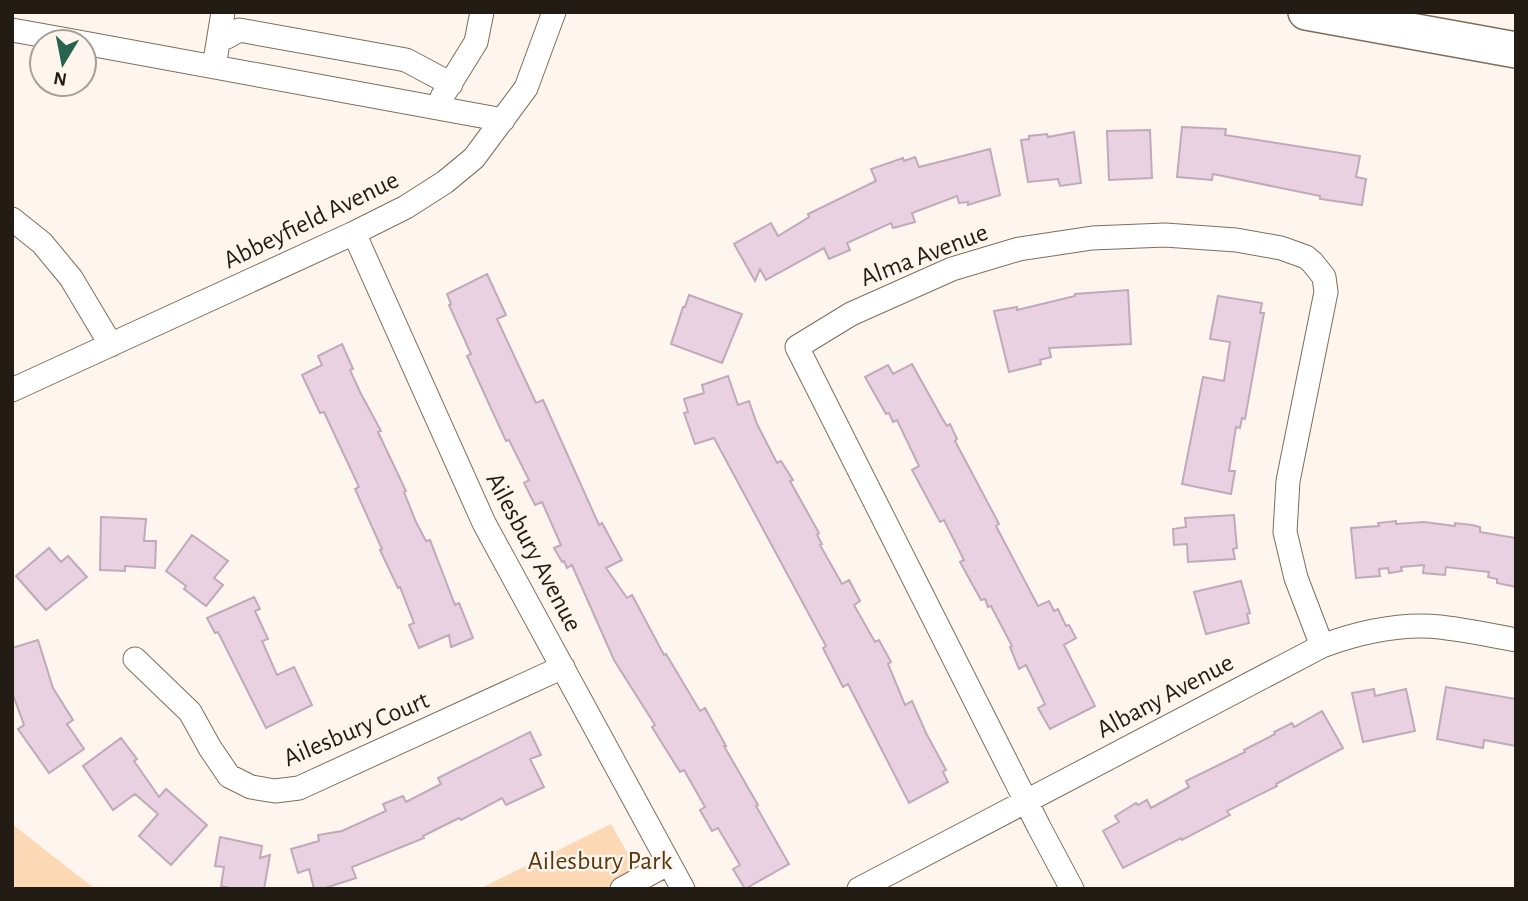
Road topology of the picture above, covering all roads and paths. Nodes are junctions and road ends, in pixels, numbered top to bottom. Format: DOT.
graph roads {
  1 [pos="223,12"];
  2 [pos="482,12"];
  3 [pos="554,12"];
  4 [pos="1306,12"];
  5 [pos="223,36"];
  6 [pos="98,45"];
  7 [pos="1516,50"];
  8 [pos="214,67"];
  9 [pos="451,83"];
  10 [pos="436,108"];
  11 [pos="503,120"];
  12 [pos="12,219"];
  13 [pos="354,233"];
  14 [pos="111,345"];
  15 [pos="12,390"];
  16 [pos="1516,640"];
  17 [pos="1322,646"];
  18 [pos="135,659"];
  19 [pos="563,667"];
  20 [pos="1025,801"];
  21 [pos="669,863"];
  22 [pos="622,889"];
  23 [pos="683,889"];
  24 [pos="859,889"];
  25 [pos="1072,889"];
  1 -- 5 [label="street"];
  2 -- 9 [label="street"];
  3 -- 11 [label="street, Abbeyfield Avenue"];
  4 -- 7 [label="highway"];
  5 -- 8 [label="street"];
  5 -- 9 [label="street"];
  6 -- 8 [label="street"];
  8 -- 10 [label="street"];
  9 -- 10 [label="street"];
  10 -- 11 [label="street"];
  11 -- 13 [label="street, Abbeyfield Avenue"];
  12 -- 14 [label="street"];
  13 -- 14 [label="street, Abbeyfield Avenue"];
  13 -- 19 [label="street, Ailesbury Avenue"];
  14 -- 15 [label="street, Abbeyfield Avenue"];
  16 -- 17 [label="street, Albany Avenue"];
  17 -- 20 [label="street, Albany Avenue"];
  17 -- 20 [label="street, Alma Avenue"];
  18 -- 19 [label="street, Ailesbury Court"];
  19 -- 21 [label="street, Ailesbury Avenue"];
  20 -- 24 [label="street, Albany Avenue"];
  20 -- 25 [label="street"];
  21 -- 22 [label="street"];
  21 -- 23 [label="street, Ailesbury Avenue"];
}
